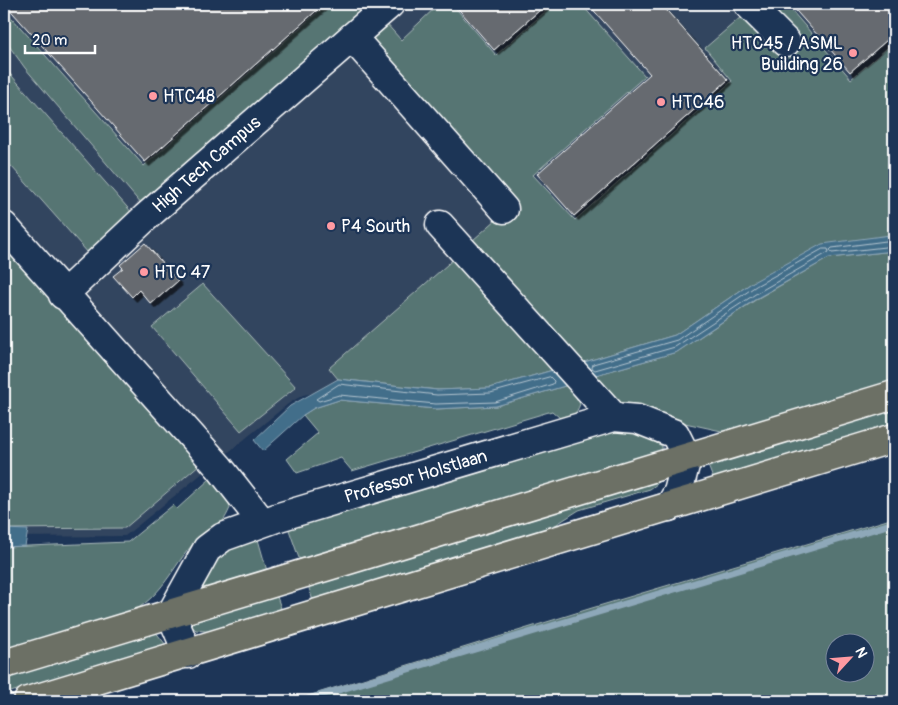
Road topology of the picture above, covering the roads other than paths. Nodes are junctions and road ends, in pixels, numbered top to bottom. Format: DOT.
graph roads {
  1 [pos="390,4"];
  2 [pos="748,4"];
  3 [pos="352,38"];
  4 [pos="786,42"];
  5 [pos="504,210"];
  6 [pos="440,225"];
  7 [pos="4,226"];
  8 [pos="63,295"];
  9 [pos="894,395"];
  10 [pos="614,417"];
  11 [pos="894,438"];
  12 [pos="687,458"];
  13 [pos="669,507"];
  14 [pos="262,522"];
  15 [pos="171,614"];
  16 [pos="188,654"];
  17 [pos="4,664"];
  18 [pos="28,701"];
  1 -- 3 [label="street, High Tech Campus"];
  2 -- 4 [label="street"];
  3 -- 5 [label="street"];
  3 -- 8 [label="street, High Tech Campus"];
  6 -- 10 [label="street"];
  7 -- 8 [label="street"];
  8 -- 14 [label="street"];
  9 -- 12 [label="main road"];
  10 -- 12 [label="street, Professor Holstlaan"];
  10 -- 14 [label="street, Professor Holstlaan"];
  11 -- 13 [label="main road"];
  12 -- 13 [label="street"];
  12 -- 15 [label="main road"];
  13 -- 16 [label="main road"];
  14 -- 15 [label="street, Professor Holstlaan"];
  15 -- 16 [label="street"];
  15 -- 17 [label="main road"];
  16 -- 18 [label="main road"];
}
